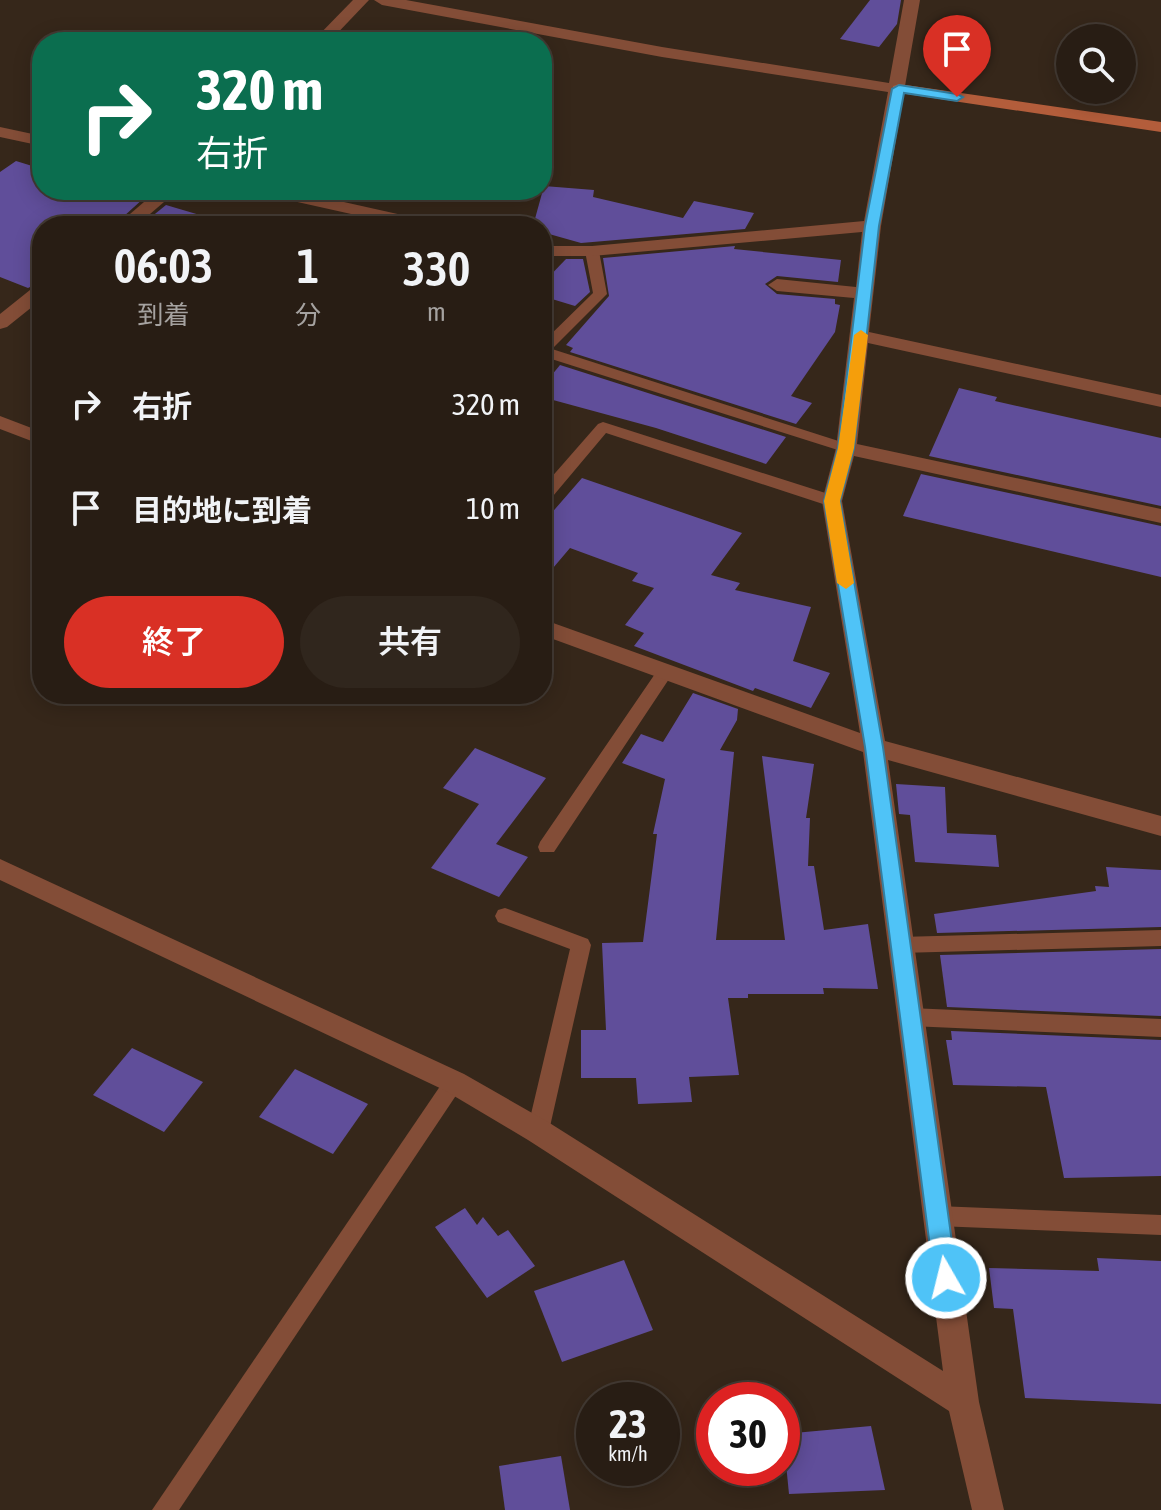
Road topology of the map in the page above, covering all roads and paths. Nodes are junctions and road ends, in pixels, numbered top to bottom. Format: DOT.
graph roads {
  1 [pos="361,0"];
  2 [pos="382,0"];
  3 [pos="439,0"];
  4 [pos="912,0"];
  5 [pos="330,32"];
  6 [pos="899,89"];
  7 [pos="1161,127"];
  8 [pos="0,132"];
  9 [pos="32,139"];
  10 [pos="159,200"];
  11 [pos="311,200"];
  12 [pos="144,216"];
  13 [pos="384,216"];
  14 [pos="872,226"];
  15 [pos="552,251"];
  16 [pos="592,251"];
  17 [pos="777,285"];
  18 [pos="864,293"];
  19 [pos="32,298"];
  20 [pos="0,323"];
  21 [pos="861,336"];
  22 [pos="552,341"];
  23 [pos="552,354"];
  24 [pos="1161,401"];
  25 [pos="0,422"];
  26 [pos="32,435"];
  27 [pos="846,448"];
  28 [pos="552,486"];
  29 [pos="832,501"];
  30 [pos="1161,516"];
  31 [pos="552,631"];
  32 [pos="665,672"];
  33 [pos="874,747"];
  34 [pos="1161,826"];
  35 [pos="547,847"];
  36 [pos="0,869"];
  37 [pos="505,916"];
  38 [pos="1161,938"];
  39 [pos="900,945"];
  40 [pos="910,1017"];
  41 [pos="1161,1028"];
  42 [pos="454,1082"];
  43 [pos="538,1131"];
  44 [pos="937,1216"];
  45 [pos="1161,1225"];
  46 [pos="963,1402"];
  47 [pos="164,1510"];
  48 [pos="988,1510"];
  1 -- 5 [label="street"];
  2 -- 6 [label="street"];
  3 -- 6 [label="street"];
  4 -- 6 [label="street"];
  6 -- 7 [label="street"];
  6 -- 14 [label="street"];
  8 -- 9 [label="street"];
  10 -- 12 [label="street"];
  11 -- 13 [label="street"];
  14 -- 16 [label="street"];
  14 -- 18 [label="street"];
  15 -- 16 [label="street"];
  16 -- 22 [label="lane"];
  17 -- 18 [label="street"];
  18 -- 21 [label="street"];
  19 -- 20 [label="street"];
  21 -- 24 [label="street"];
  21 -- 27 [label="street"];
  23 -- 27 [label="lane"];
  25 -- 26 [label="street"];
  27 -- 29 [label="street"];
  27 -- 30 [label="street"];
  28 -- 29 [label="lane"];
  29 -- 33 [label="street"];
  31 -- 32 [label="street"];
  32 -- 33 [label="street"];
  32 -- 35 [label="lane"];
  33 -- 34 [label="street"];
  33 -- 39 [label="street"];
  36 -- 42 [label="street"];
  37 -- 43 [label="lane"];
  38 -- 39 [label="lane"];
  39 -- 40 [label="street"];
  40 -- 41 [label="lane"];
  40 -- 44 [label="street"];
  42 -- 43 [label="street"];
  42 -- 47 [label="lane"];
  43 -- 46 [label="street"];
  44 -- 45 [label="lane"];
  44 -- 46 [label="street"];
  46 -- 48 [label="street"];
}
